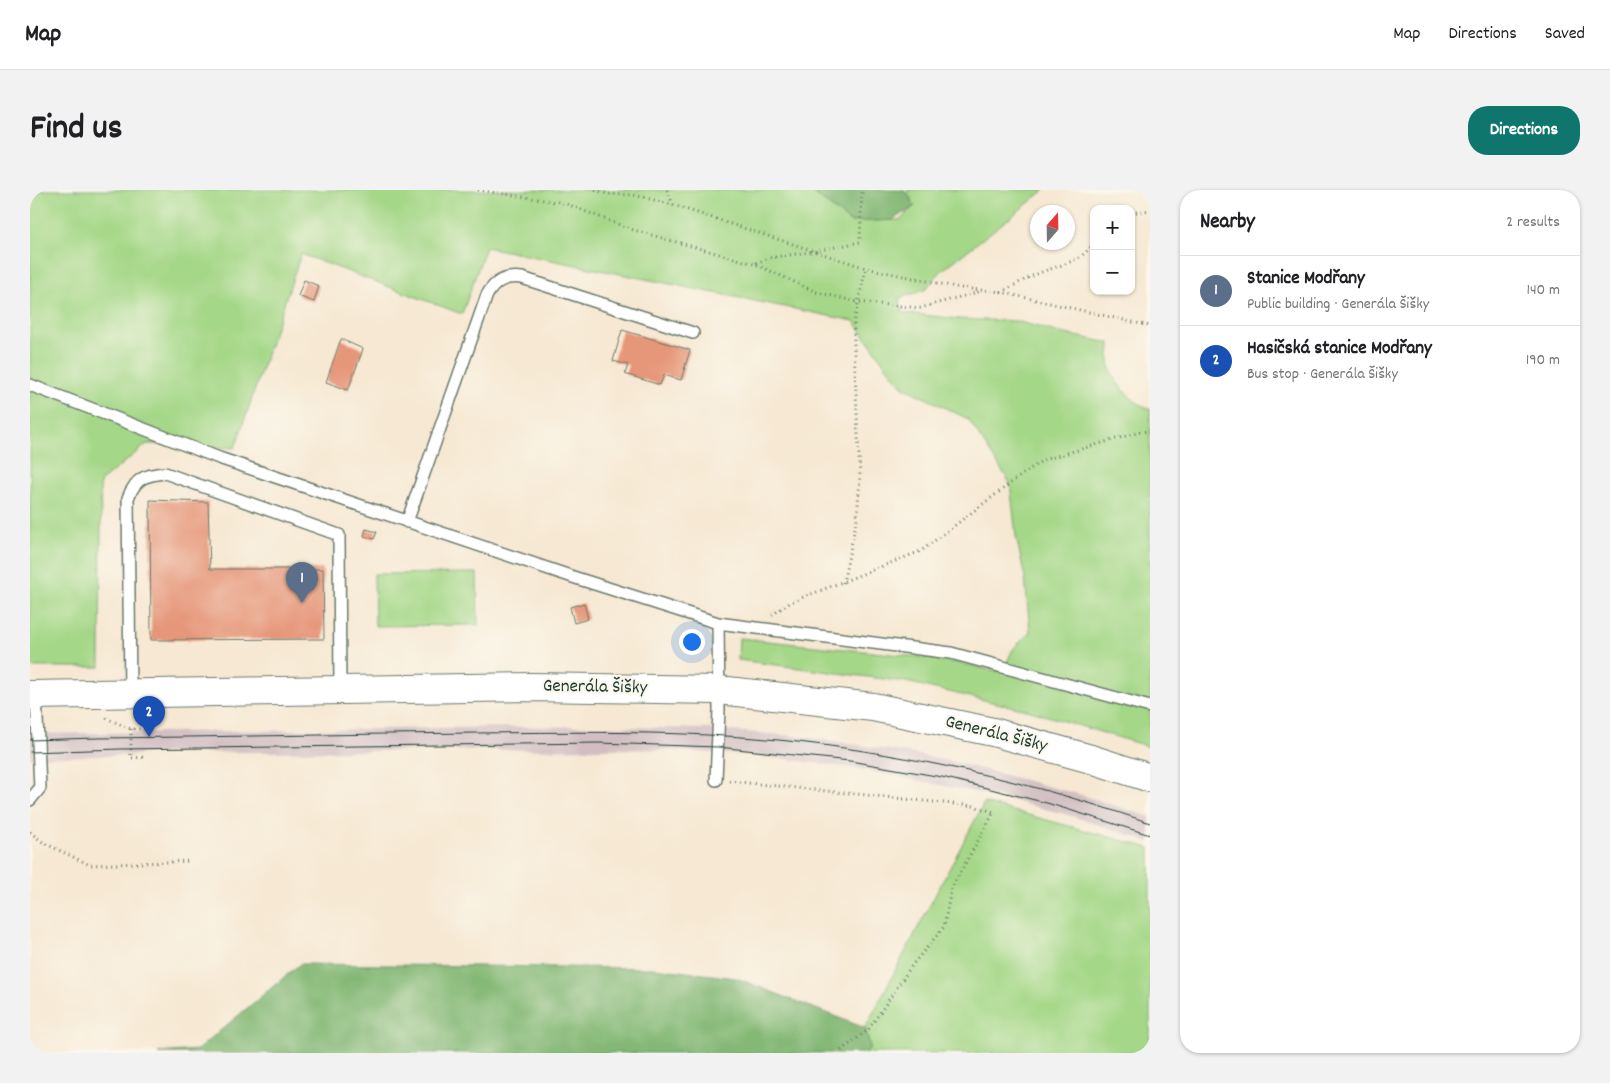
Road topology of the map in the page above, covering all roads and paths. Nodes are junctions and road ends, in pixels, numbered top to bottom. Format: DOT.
graph roads {
  1 [pos="478,190"];
  2 [pos="595,190"];
  3 [pos="667,190"];
  4 [pos="862,190"];
  5 [pos="673,205"];
  6 [pos="1150,210"];
  7 [pos="1135,212"];
  8 [pos="1090,248"];
  9 [pos="816,251"];
  10 [pos="755,264"];
  11 [pos="866,268"];
  12 [pos="985,291"];
  13 [pos="1001,292"];
  14 [pos="858,302"];
  15 [pos="1150,326"];
  16 [pos="693,333"];
  17 [pos="30,385"];
  18 [pos="1150,430"];
  19 [pos="407,522"];
  20 [pos="842,583"];
  21 [pos="718,623"];
  22 [pos="754,627"];
  23 [pos="718,690"];
  24 [pos="340,691"];
  25 [pos="130,694"];
  26 [pos="33,695"];
  27 [pos="1150,707"];
  28 [pos="131,729"];
  29 [pos="147,757"];
  30 [pos="1150,778"];
  31 [pos="716,780"];
  32 [pos="30,800"];
  33 [pos="30,832"];
  34 [pos="191,861"];
  35 [pos="838,1053"];
  1 -- 10 [label="path"];
  2 -- 5 [label="path"];
  3 -- 5 [label="path"];
  4 -- 9 [label="path"];
  5 -- 9 [label="path"];
  6 -- 7 [label="path"];
  8 -- 13 [label="path"];
  9 -- 10 [label="path"];
  9 -- 11 [label="path"];
  10 -- 14 [label="path"];
  11 -- 12 [label="path"];
  11 -- 14 [label="path"];
  12 -- 13 [label="path"];
  12 -- 14 [label="path"];
  13 -- 15 [label="path"];
  14 -- 20 [label="path"];
  16 -- 19 [label="lane"];
  17 -- 19 [label="lane"];
  18 -- 20 [label="path"];
  19 -- 21 [label="lane"];
  20 -- 22 [label="path"];
  21 -- 22 [label="lane"];
  21 -- 23 [label="lane"];
  22 -- 27 [label="lane"];
  23 -- 24 [label="main road, Generála Šišky"];
  23 -- 30 [label="main road, Generála Šišky"];
  23 -- 31 [label="lane"];
  24 -- 25 [label="main road, Generála Šišky"];
  24 -- 25 [label="lane"];
  25 -- 26 [label="main road, Generála Šišky"];
  26 -- 32 [label="lane"];
  28 -- 29 [label="path"];
  31 -- 35 [label="path"];
  33 -- 34 [label="path"];
}
